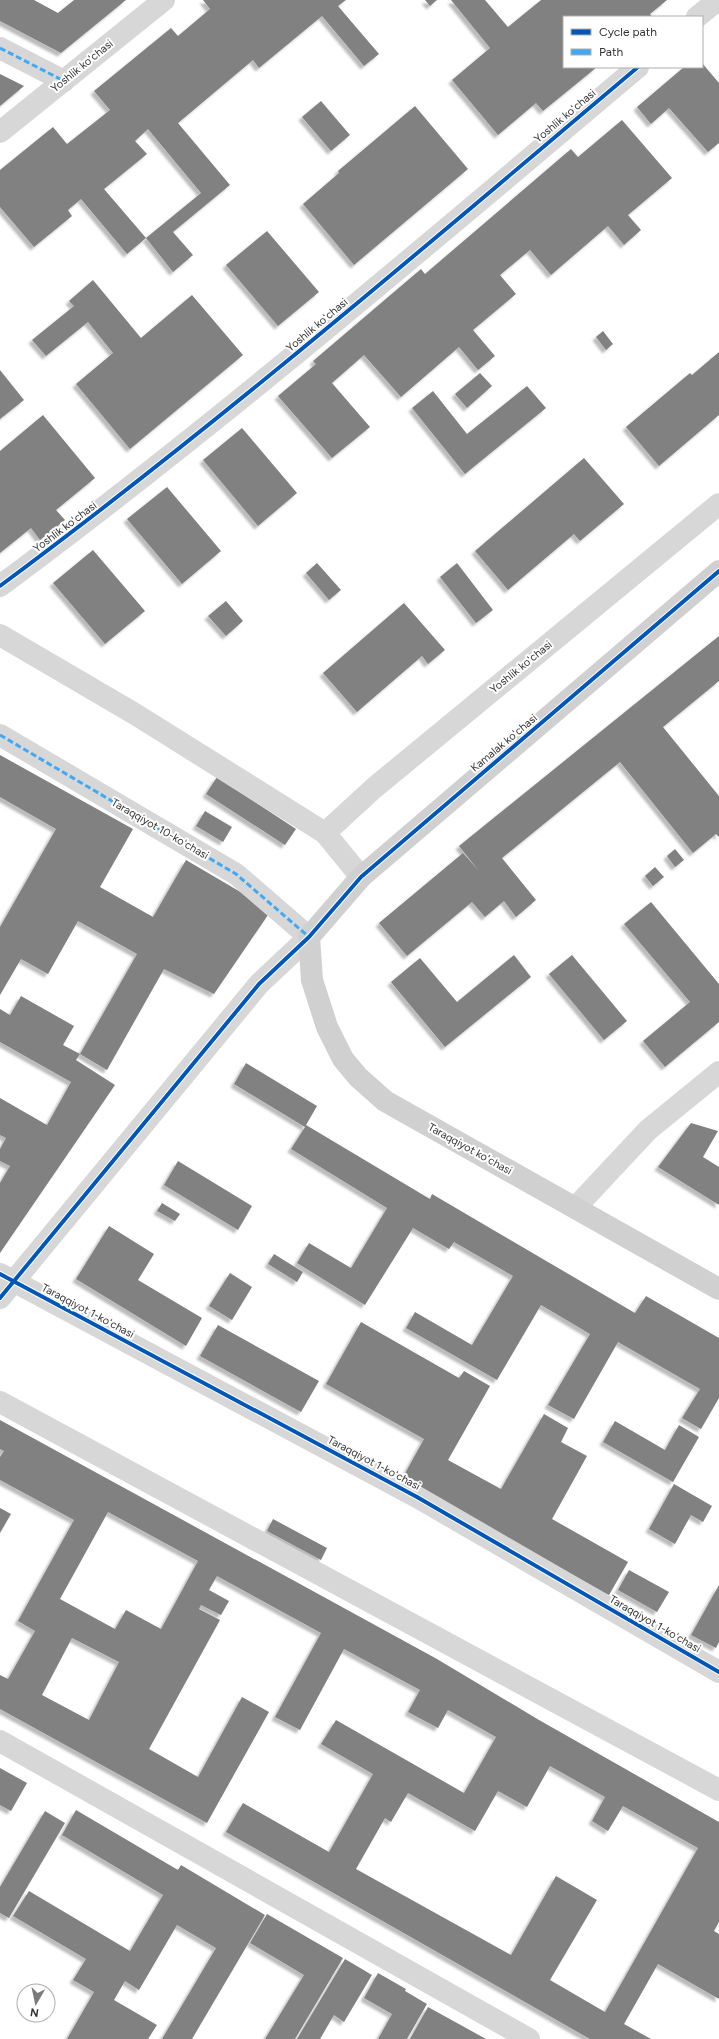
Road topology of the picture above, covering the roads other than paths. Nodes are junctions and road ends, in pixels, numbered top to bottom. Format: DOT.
graph roads {
  1 [pos="164,0"];
  2 [pos="718,0"];
  3 [pos="698,16"];
  4 [pos="0,48"];
  5 [pos="637,68"];
  6 [pos="64,81"];
  7 [pos="0,132"];
  8 [pos="719,504"];
  9 [pos="719,571"];
  10 [pos="0,586"];
  11 [pos="0,635"];
  12 [pos="0,735"];
  13 [pos="325,833"];
  14 [pos="361,876"];
  15 [pos="310,937"];
  16 [pos="719,1072"];
  17 [pos="575,1208"];
  18 [pos="7,1278"];
  19 [pos="719,1289"];
  20 [pos="0,1298"];
  21 [pos="0,1402"];
  22 [pos="719,1672"];
  23 [pos="0,1741"];
  24 [pos="719,1790"];
  25 [pos="529,2039"];
  1 -- 6 [label="street, Yoshlik koʻchasi"];
  2 -- 3 [label="street"];
  4 -- 6 [label="street"];
  5 -- 10 [label="street, Yoshlik koʻchasi"];
  6 -- 7 [label="street, Yoshlik koʻchasi"];
  8 -- 13 [label="street, Yoshlik koʻchasi"];
  9 -- 14 [label="street, Kamalak koʻchasi"];
  11 -- 13 [label="street"];
  12 -- 15 [label="street, Taraqqiyot 10-koʻchasi"];
  13 -- 14 [label="street"];
  14 -- 15 [label="street, Kamalak koʻchasi"];
  15 -- 17 [label="street, Taraqqiyot koʻchasi"];
  15 -- 18 [label="street"];
  16 -- 17 [label="street"];
  17 -- 19 [label="street, Taraqqiyot koʻchasi"];
  18 -- 20 [label="street"];
  18 -- 22 [label="street, Taraqqiyot 1-koʻchasi"];
  21 -- 24 [label="street"];
  23 -- 25 [label="street"];
}
